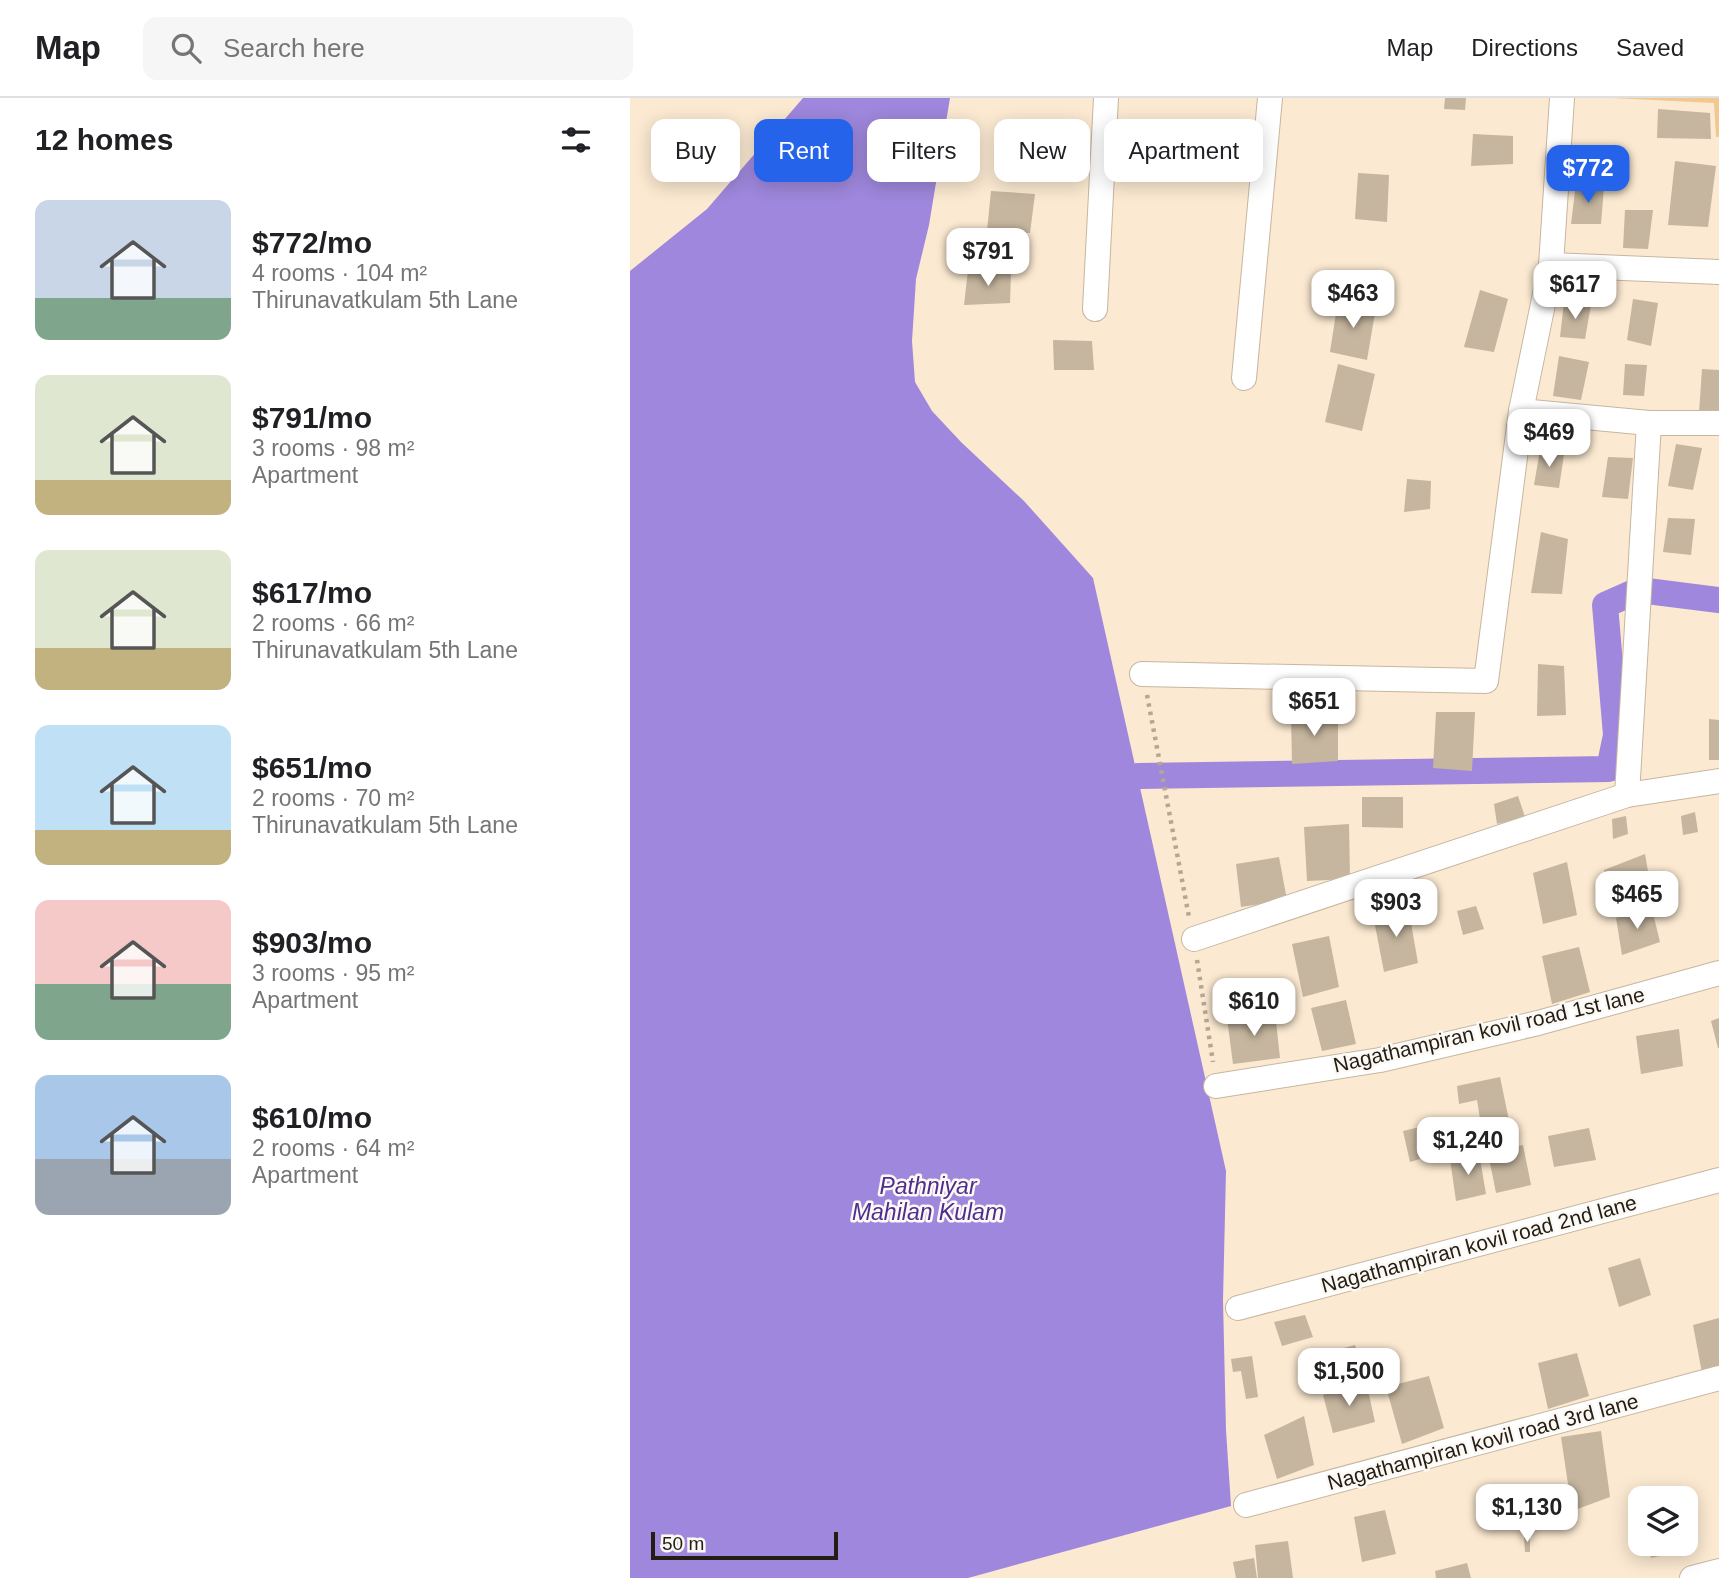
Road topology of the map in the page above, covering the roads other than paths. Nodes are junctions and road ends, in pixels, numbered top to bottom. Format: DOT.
graph roads {
  1 [pos="1106,98"];
  2 [pos="1270,98"];
  3 [pos="1562,98"];
  4 [pos="1551,265"];
  5 [pos="1719,272"];
  6 [pos="1095,309"];
  7 [pos="1244,379"];
  8 [pos="1521,411"];
  9 [pos="1649,423"];
  10 [pos="1719,423"];
  11 [pos="1142,674"];
  12 [pos="1719,781"];
  13 [pos="1627,795"];
  14 [pos="1194,939"];
  15 [pos="1719,973"];
  16 [pos="1216,1086"];
  17 [pos="1719,1180"];
  18 [pos="1238,1308"];
  19 [pos="1719,1378"];
  20 [pos="1246,1505"];
  21 [pos="1719,1571"];
  22 [pos="1692,1578"];
  1 -- 6 [label="street"];
  2 -- 7 [label="street"];
  3 -- 4 [label="street"];
  4 -- 5 [label="street"];
  4 -- 8 [label="street"];
  8 -- 9 [label="street"];
  8 -- 11 [label="street"];
  9 -- 10 [label="street"];
  9 -- 13 [label="street"];
  12 -- 13 [label="street"];
  13 -- 14 [label="street"];
  15 -- 16 [label="street, Nagathampiran kovil road 1st lane"];
  17 -- 18 [label="street, Nagathampiran kovil road 2nd lane"];
  19 -- 20 [label="street, Nagathampiran kovil road 3rd lane"];
  21 -- 22 [label="street"];
}
